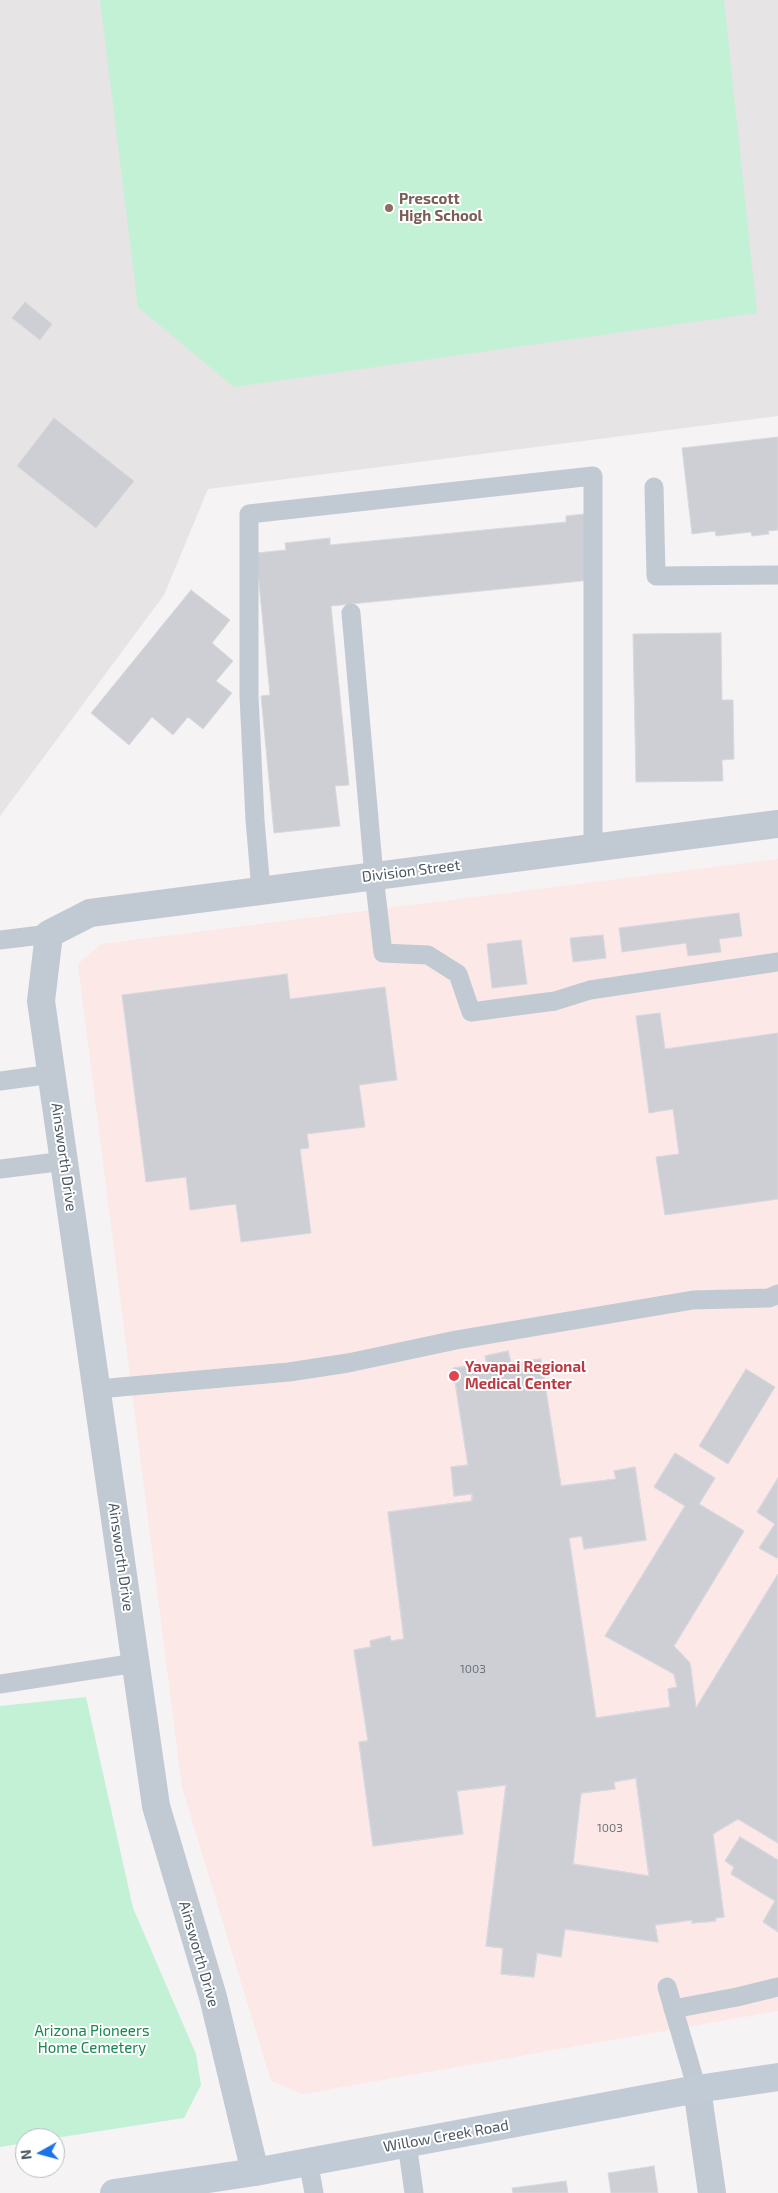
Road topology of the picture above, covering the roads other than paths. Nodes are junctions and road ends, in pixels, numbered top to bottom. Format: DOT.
graph roads {
  1 [pos="654,487"];
  2 [pos="778,575"];
  3 [pos="351,613"];
  4 [pos="778,824"];
  5 [pos="593,848"];
  6 [pos="374,876"];
  7 [pos="261,890"];
  8 [pos="49,934"];
  9 [pos="0,940"];
  10 [pos="778,962"];
  11 [pos="52,1074"];
  12 [pos="0,1081"];
  13 [pos="64,1161"];
  14 [pos="0,1169"];
  15 [pos="778,1294"];
  16 [pos="98,1389"];
  17 [pos="136,1663"];
  18 [pos="0,1684"];
  19 [pos="778,1986"];
  20 [pos="667,1987"];
  21 [pos="673,2009"];
  22 [pos="778,2077"];
  23 [pos="697,2089"];
  24 [pos="407,2143"];
  25 [pos="308,2161"];
  26 [pos="255,2172"];
  27 [pos="114,2193"];
  28 [pos="314,2193"];
  29 [pos="414,2193"];
  30 [pos="712,2193"];
  1 -- 2 [label="lane"];
  3 -- 6 [label="lane"];
  4 -- 5 [label="street, Division Street"];
  5 -- 6 [label="street, Division Street"];
  5 -- 7 [label="lane"];
  6 -- 7 [label="street, Division Street"];
  6 -- 10 [label="lane"];
  7 -- 8 [label="street, Division Street"];
  8 -- 9 [label="lane"];
  8 -- 11 [label="street, Ainsworth Drive"];
  11 -- 12 [label="lane"];
  11 -- 13 [label="street, Ainsworth Drive"];
  13 -- 14 [label="lane"];
  13 -- 16 [label="street, Ainsworth Drive"];
  15 -- 16 [label="lane"];
  16 -- 17 [label="street, Ainsworth Drive"];
  17 -- 18 [label="lane"];
  17 -- 26 [label="street, Ainsworth Drive"];
  19 -- 21 [label="lane"];
  20 -- 21 [label="lane"];
  21 -- 23 [label="lane"];
  22 -- 23 [label="main road, Willow Creek Road"];
  23 -- 24 [label="main road, Willow Creek Road"];
  23 -- 30 [label="street"];
  24 -- 25 [label="main road, Willow Creek Road"];
  24 -- 29 [label="lane"];
  25 -- 26 [label="main road, Willow Creek Road"];
  25 -- 28 [label="lane"];
  26 -- 27 [label="main road, Willow Creek Road"];
}
